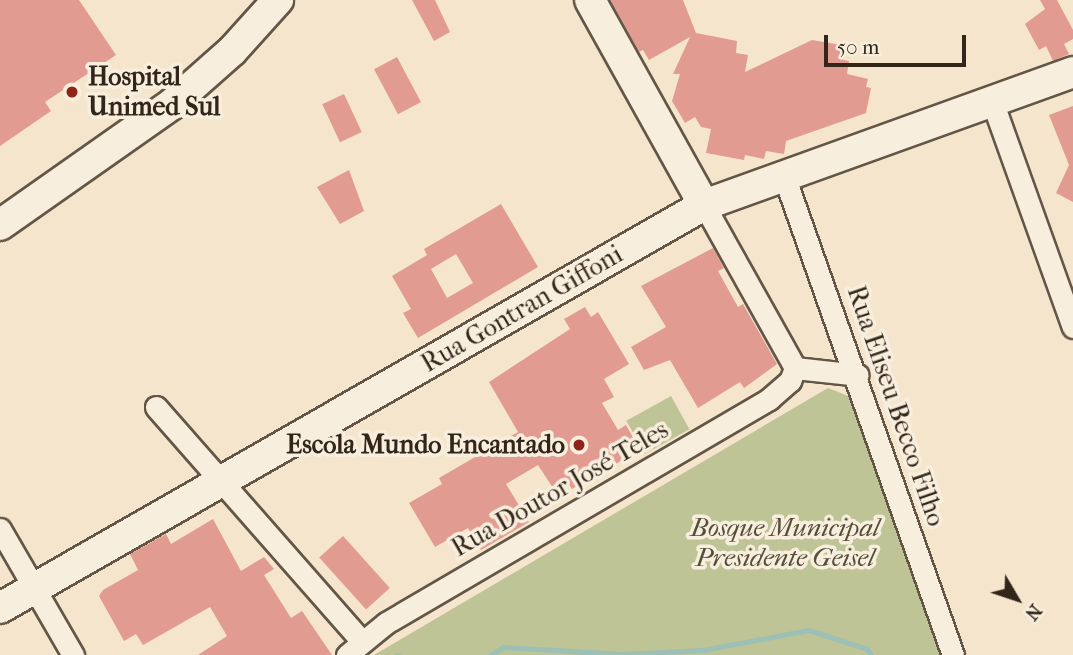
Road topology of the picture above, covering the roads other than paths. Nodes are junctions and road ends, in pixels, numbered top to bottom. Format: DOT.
graph roads {
  1 [pos="278,0"];
  2 [pos="590,0"];
  3 [pos="1073,72"];
  4 [pos="992,101"];
  5 [pos="784,176"];
  6 [pos="704,205"];
  7 [pos="0,225"];
  8 [pos="1073,327"];
  9 [pos="795,368"];
  10 [pos="858,375"];
  11 [pos="156,407"];
  12 [pos="219,480"];
  13 [pos="0,529"];
  14 [pos="34,589"];
  15 [pos="0,608"];
  16 [pos="354,648"];
  17 [pos="74,655"];
  18 [pos="954,655"];
  1 -- 7 [label="street"];
  2 -- 6 [label="street"];
  3 -- 4 [label="street, Rua Gontran Giffoni"];
  4 -- 5 [label="street, Rua Gontran Giffoni"];
  4 -- 8 [label="street"];
  5 -- 6 [label="street, Rua Gontran Giffoni"];
  5 -- 10 [label="street, Rua Eliseu Becco Filho"];
  6 -- 9 [label="street"];
  6 -- 12 [label="street, Rua Gontran Giffoni"];
  9 -- 10 [label="street"];
  9 -- 16 [label="street, Rua Doutor José Teles"];
  10 -- 18 [label="street, Rua Eliseu Becco Filho"];
  11 -- 12 [label="street"];
  12 -- 14 [label="street, Rua Gontran Giffoni"];
  12 -- 16 [label="street"];
  13 -- 14 [label="street"];
  14 -- 15 [label="street, Rua Gontran Giffoni"];
  14 -- 17 [label="street"];
}
